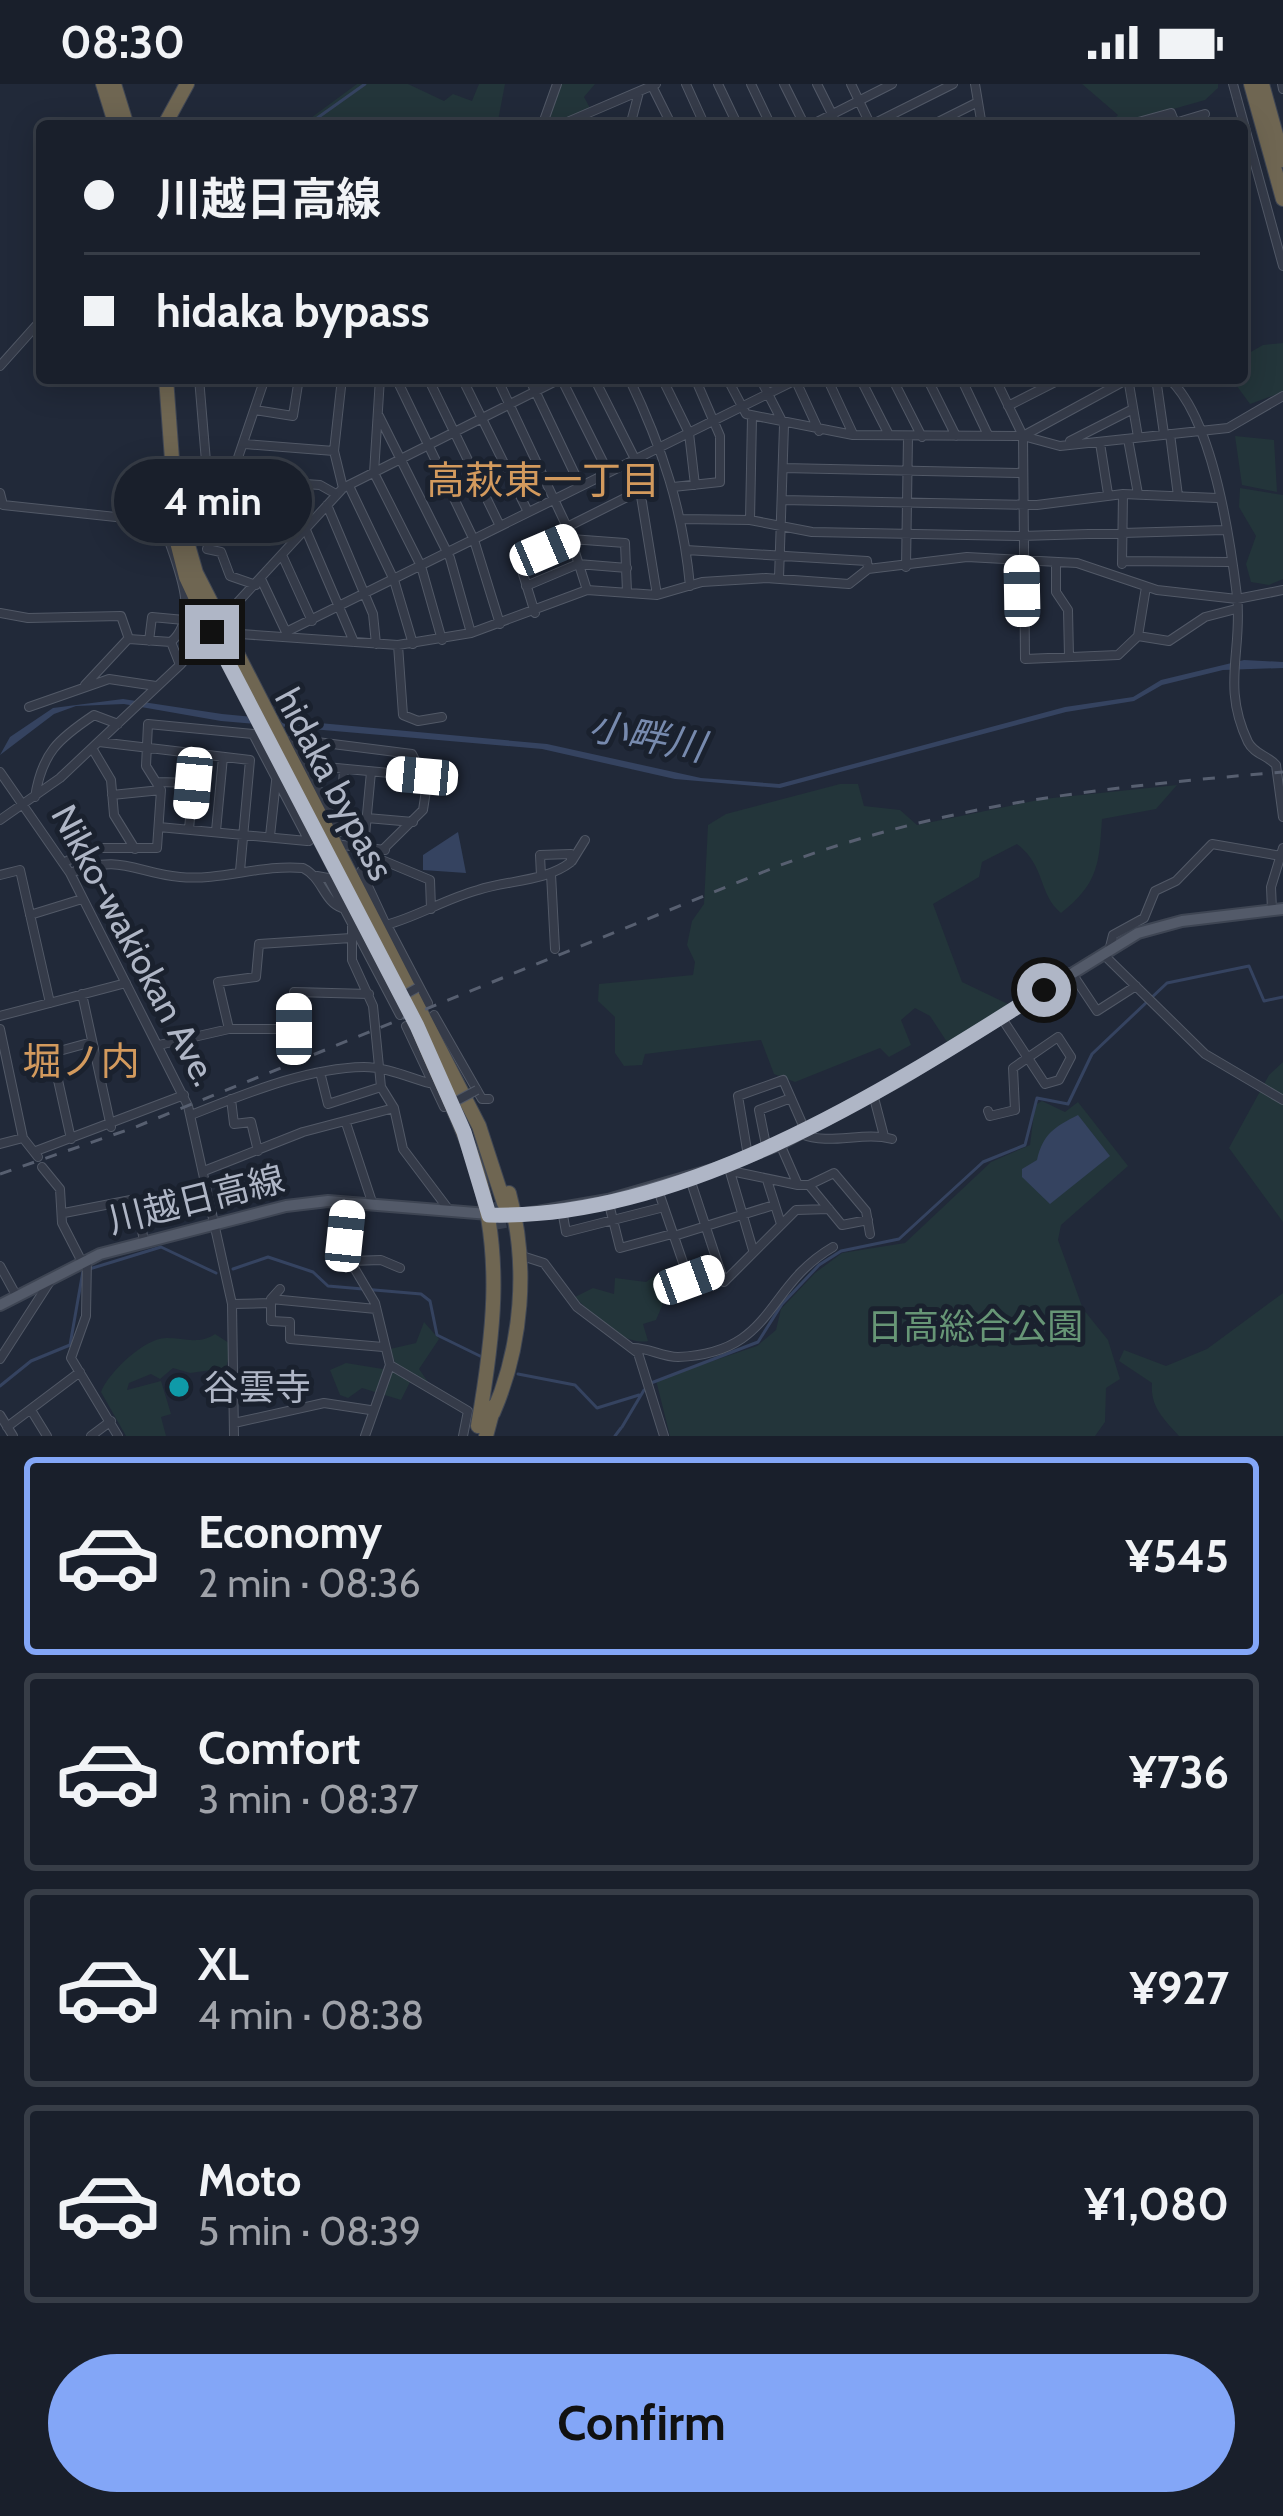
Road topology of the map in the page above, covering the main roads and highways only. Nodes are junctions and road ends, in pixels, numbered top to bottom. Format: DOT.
graph roads {
  1 [pos="103,84"];
  2 [pos="114,84"];
  3 [pos="187,84"];
  4 [pos="1251,84"];
  5 [pos="1262,84"];
  6 [pos="114,120"];
  7 [pos="125,120"];
  8 [pos="167,120"];
  9 [pos="1283,160"];
  10 [pos="1283,200"];
  11 [pos="162,384"];
  12 [pos="162,384"];
  13 [pos="216,629"];
  14 [pos="1278,910"];
  15 [pos="421,1024"];
  16 [pos="501,1216"];
  17 [pos="0,1305"];
  18 [pos="500,1363"];
  19 [pos="479,1433"];
  1 -- 6 [label="highway"];
  2 -- 7 [label="highway"];
  3 -- 8 [label="highway"];
  4 -- 10 [label="highway"];
  5 -- 9 [label="highway"];
  11 -- 13 [label="highway, hidaka bypass"];
  12 -- 13 [label="highway, hidaka bypass"];
  13 -- 15 [label="highway, hidaka bypass"];
  14 -- 16 [label="main road, 川越日高線"];
  15 -- 16 [label="highway"];
  15 -- 16 [label="highway"];
  16 -- 17 [label="main road, 川越日高線"];
  16 -- 18 [label="highway"];
  16 -- 18 [label="highway"];
  16 -- 18 [label="highway"];
  18 -- 19 [label="highway"];
  18 -- 19 [label="highway"];
}
